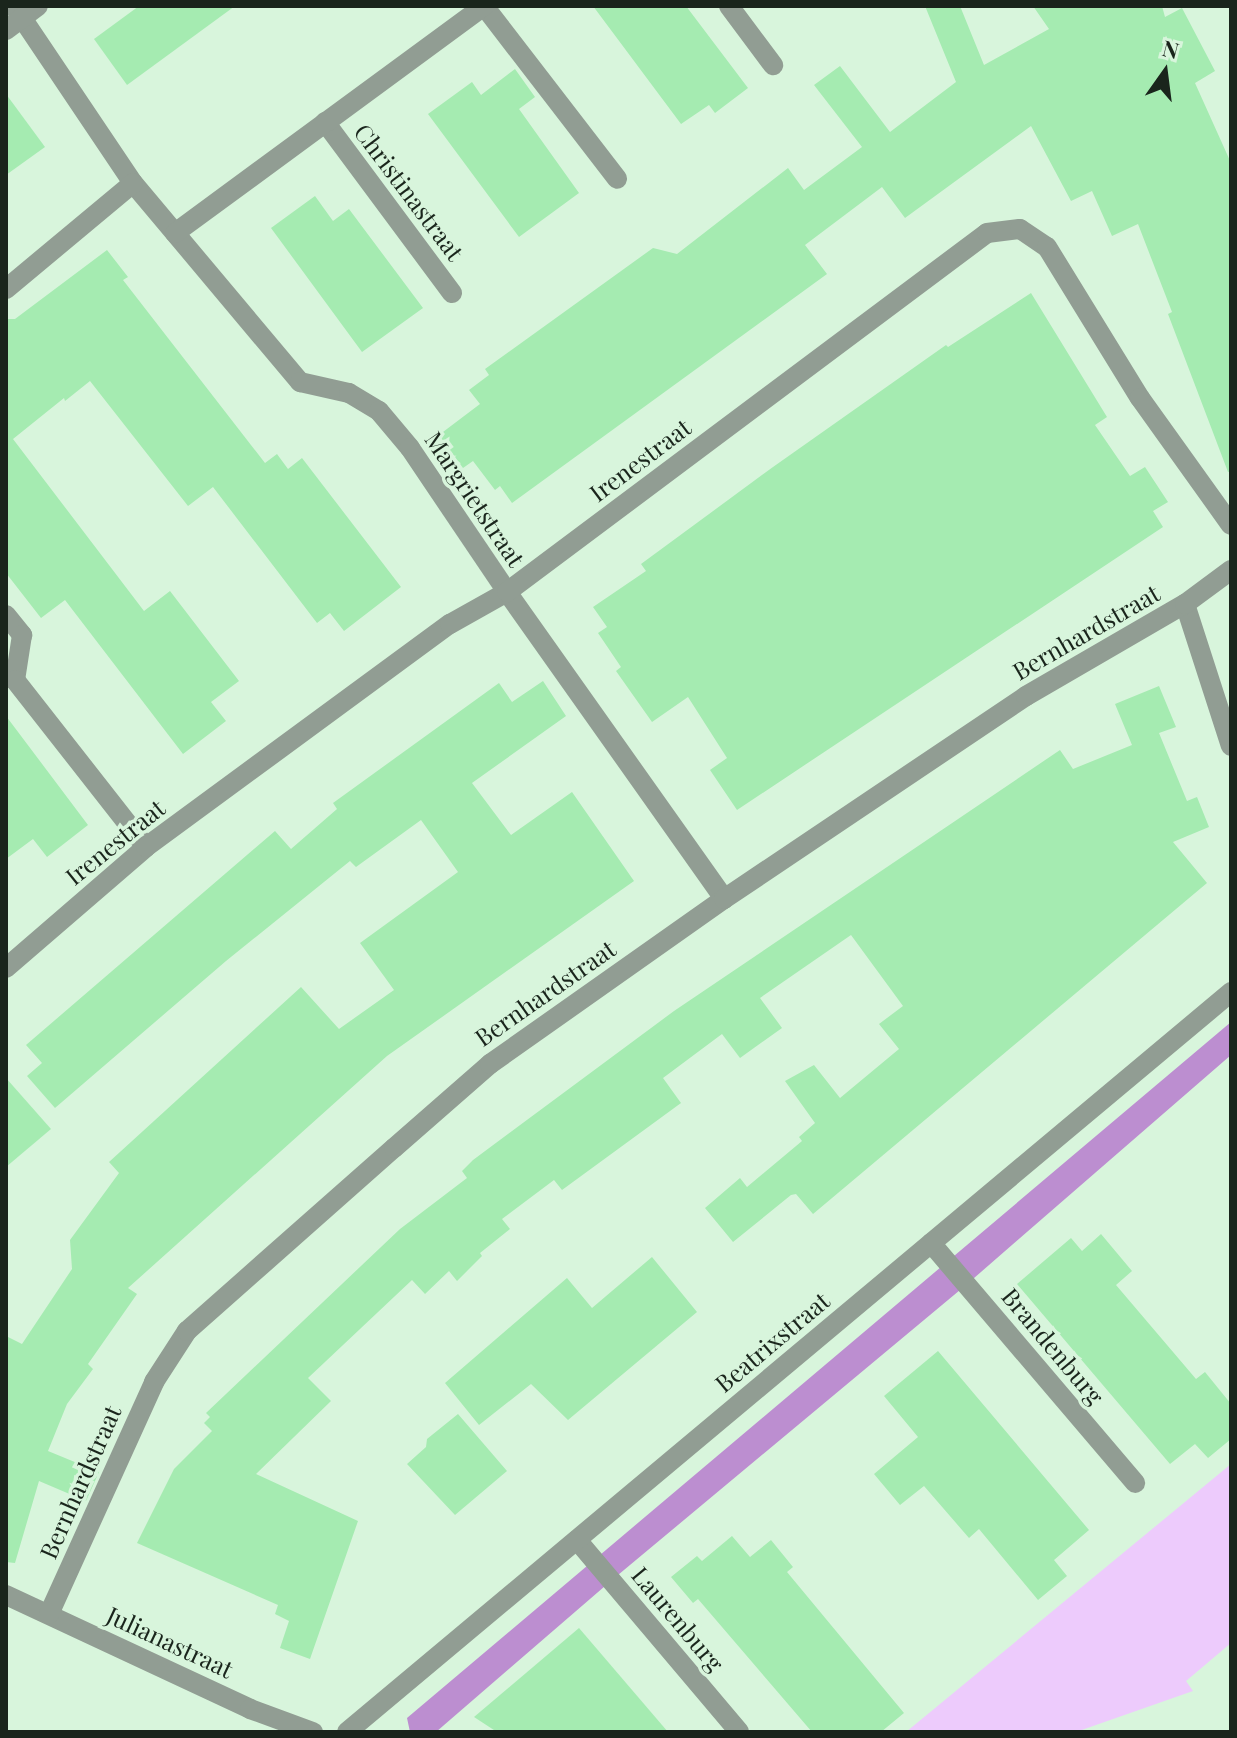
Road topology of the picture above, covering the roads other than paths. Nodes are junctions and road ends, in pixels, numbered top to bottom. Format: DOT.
graph roads {
  1 [pos="484,6"];
  2 [pos="729,6"];
  3 [pos="20,15"];
  4 [pos="773,65"];
  5 [pos="325,122"];
  6 [pos="617,179"];
  7 [pos="133,183"];
  8 [pos="175,233"];
  9 [pos="6,289"];
  10 [pos="452,293"];
  11 [pos="1231,525"];
  12 [pos="1231,570"];
  13 [pos="507,592"];
  14 [pos="1185,604"];
  15 [pos="6,615"];
  16 [pos="1231,746"];
  17 [pos="146,847"];
  18 [pos="724,899"];
  19 [pos="6,968"];
  20 [pos="1231,992"];
  21 [pos="931,1243"];
  22 [pos="1135,1483"];
  23 [pos="577,1540"];
  24 [pos="6,1595"];
  25 [pos="49,1614"];
  26 [pos="313,1732"];
  27 [pos="347,1732"];
  28 [pos="739,1732"];
  1 -- 5 [label="street, Christinastraat"];
  1 -- 6 [label="street, Christinastraat"];
  2 -- 4 [label="street"];
  3 -- 7 [label="street, Margrietstraat"];
  5 -- 8 [label="street, Christinastraat"];
  5 -- 10 [label="street, Christinastraat"];
  7 -- 8 [label="street, Margrietstraat"];
  7 -- 9 [label="street"];
  8 -- 13 [label="street, Margrietstraat"];
  11 -- 13 [label="street, Irenestraat"];
  12 -- 14 [label="street, Bernhardstraat"];
  13 -- 17 [label="street, Irenestraat"];
  13 -- 18 [label="street, Margrietstraat"];
  14 -- 16 [label="street"];
  14 -- 18 [label="street, Bernhardstraat"];
  15 -- 17 [label="street"];
  17 -- 19 [label="street, Irenestraat"];
  18 -- 25 [label="street, Bernhardstraat"];
  20 -- 21 [label="street, Beatrixstraat"];
  21 -- 22 [label="street, Brandenburg"];
  21 -- 23 [label="street, Beatrixstraat"];
  23 -- 27 [label="street, Beatrixstraat"];
  23 -- 28 [label="street, Laurenburg"];
  24 -- 25 [label="street, Julianastraat"];
  25 -- 26 [label="street, Julianastraat"];
}
